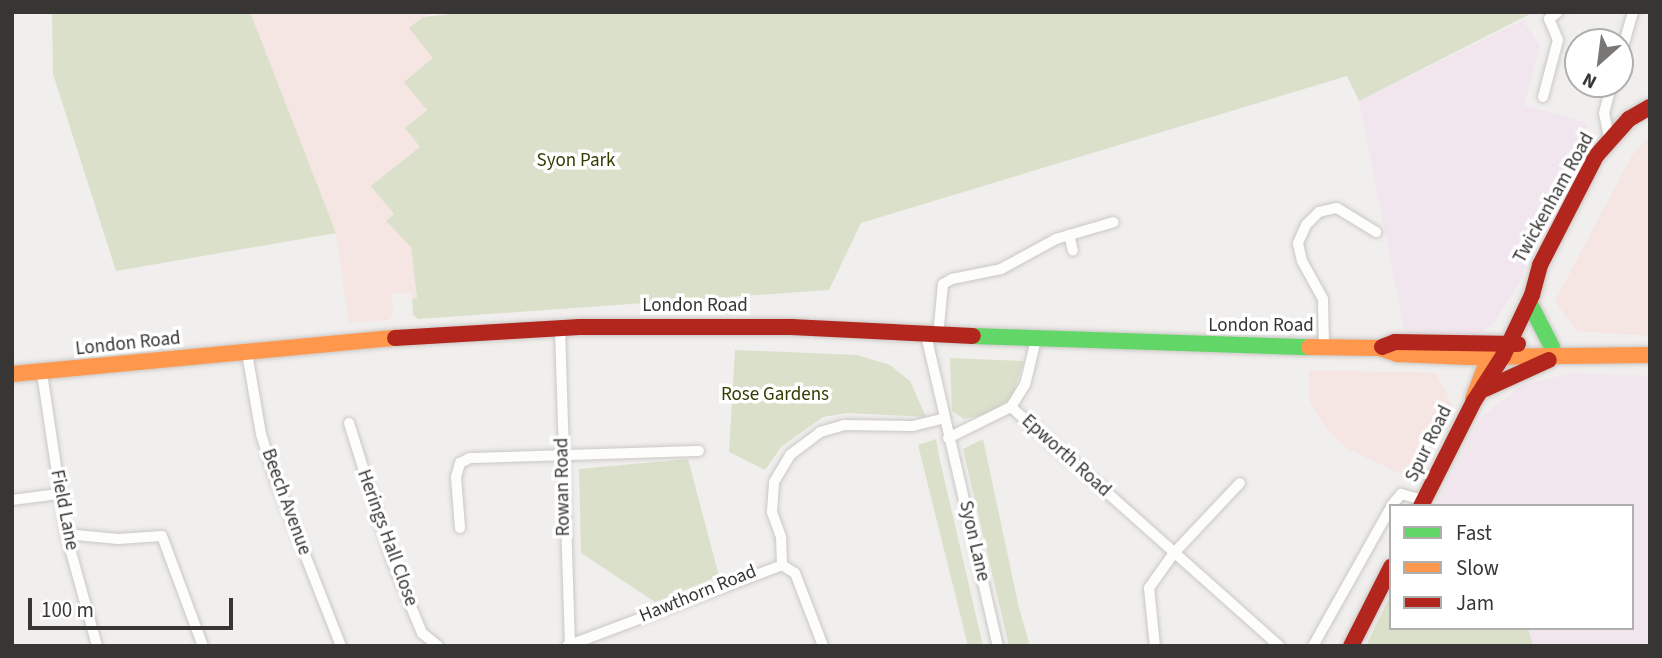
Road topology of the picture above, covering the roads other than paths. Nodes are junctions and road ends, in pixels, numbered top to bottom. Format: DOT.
graph roads {
  1 [pos="1558,12"];
  2 [pos="1543,97"];
  3 [pos="1608,98"];
  4 [pos="1650,107"];
  5 [pos="1609,138"];
  6 [pos="1114,222"];
  7 [pos="1376,232"];
  8 [pos="1069,234"];
  9 [pos="1073,251"];
  10 [pos="1530,294"];
  11 [pos="560,328"];
  12 [pos="932,335"];
  13 [pos="1036,340"];
  14 [pos="1324,347"];
  15 [pos="1499,350"];
  16 [pos="247,353"];
  17 [pos="1559,353"];
  18 [pos="1650,355"];
  19 [pos="42,373"];
  20 [pos="12,374"];
  21 [pos="1479,395"];
  22 [pos="1011,407"];
  23 [pos="943,418"];
  24 [pos="349,423"];
  25 [pos="948,438"];
  26 [pos="699,451"];
  27 [pos="561,454"];
  28 [pos="1240,483"];
  29 [pos="59,494"];
  30 [pos="12,500"];
  31 [pos="1423,503"];
  32 [pos="1393,504"];
  33 [pos="1389,510"];
  34 [pos="460,528"];
  35 [pos="66,534"];
  36 [pos="1174,553"];
  37 [pos="782,565"];
  38 [pos="1389,571"];
  39 [pos="569,645"];
  40 [pos="97,646"];
  41 [pos="203,646"];
  42 [pos="341,646"];
  43 [pos="438,646"];
  44 [pos="823,646"];
  45 [pos="998,646"];
  46 [pos="1155,646"];
  47 [pos="1279,646"];
  48 [pos="1312,646"];
  49 [pos="1351,646"];
  1 -- 2 [label="street"];
  3 -- 5 [label="street"];
  4 -- 5 [label="main road, Twickenham Road"];
  5 -- 10 [label="main road, Twickenham Road"];
  6 -- 8 [label="street"];
  7 -- 14 [label="street"];
  8 -- 9 [label="street"];
  8 -- 12 [label="street, Syon Lane"];
  10 -- 15 [label="main road, Twickenham Road"];
  10 -- 17 [label="main road"];
  11 -- 12 [label="main road, London Road"];
  11 -- 16 [label="main road, London Road"];
  11 -- 27 [label="street, Rowan Road"];
  12 -- 13 [label="main road, London Road"];
  12 -- 23 [label="street, Syon Lane"];
  13 -- 14 [label="main road, London Road"];
  13 -- 22 [label="street, Epworth Road"];
  14 -- 15 [label="main road, London Road"];
  15 -- 17 [label="main road, London Road"];
  15 -- 21 [label="main road, Spur Road"];
  16 -- 19 [label="main road, London Road"];
  16 -- 42 [label="street, Beech Avenue"];
  17 -- 18 [label="main road, London Road"];
  17 -- 21 [label="main road"];
  19 -- 20 [label="main road, London Road"];
  19 -- 29 [label="street, Field Lane"];
  21 -- 31 [label="main road, Spur Road"];
  22 -- 25 [label="street"];
  22 -- 36 [label="street, Epworth Road"];
  23 -- 25 [label="street, Syon Lane"];
  23 -- 37 [label="street"];
  24 -- 43 [label="street, Herings Hall Close"];
  25 -- 45 [label="street, Syon Lane"];
  26 -- 27 [label="street"];
  27 -- 34 [label="street"];
  27 -- 39 [label="street, Rowan Road"];
  28 -- 36 [label="street"];
  29 -- 30 [label="street"];
  29 -- 35 [label="street, Field Lane"];
  31 -- 32 [label="street"];
  33 -- 48 [label="street"];
  35 -- 40 [label="street, Field Lane"];
  35 -- 41 [label="street"];
  36 -- 46 [label="street"];
  36 -- 47 [label="street, Epworth Road"];
  37 -- 39 [label="street, Hawthorn Road"];
  37 -- 44 [label="street, Hawthorn Road"];
  38 -- 49 [label="main road"];
}
